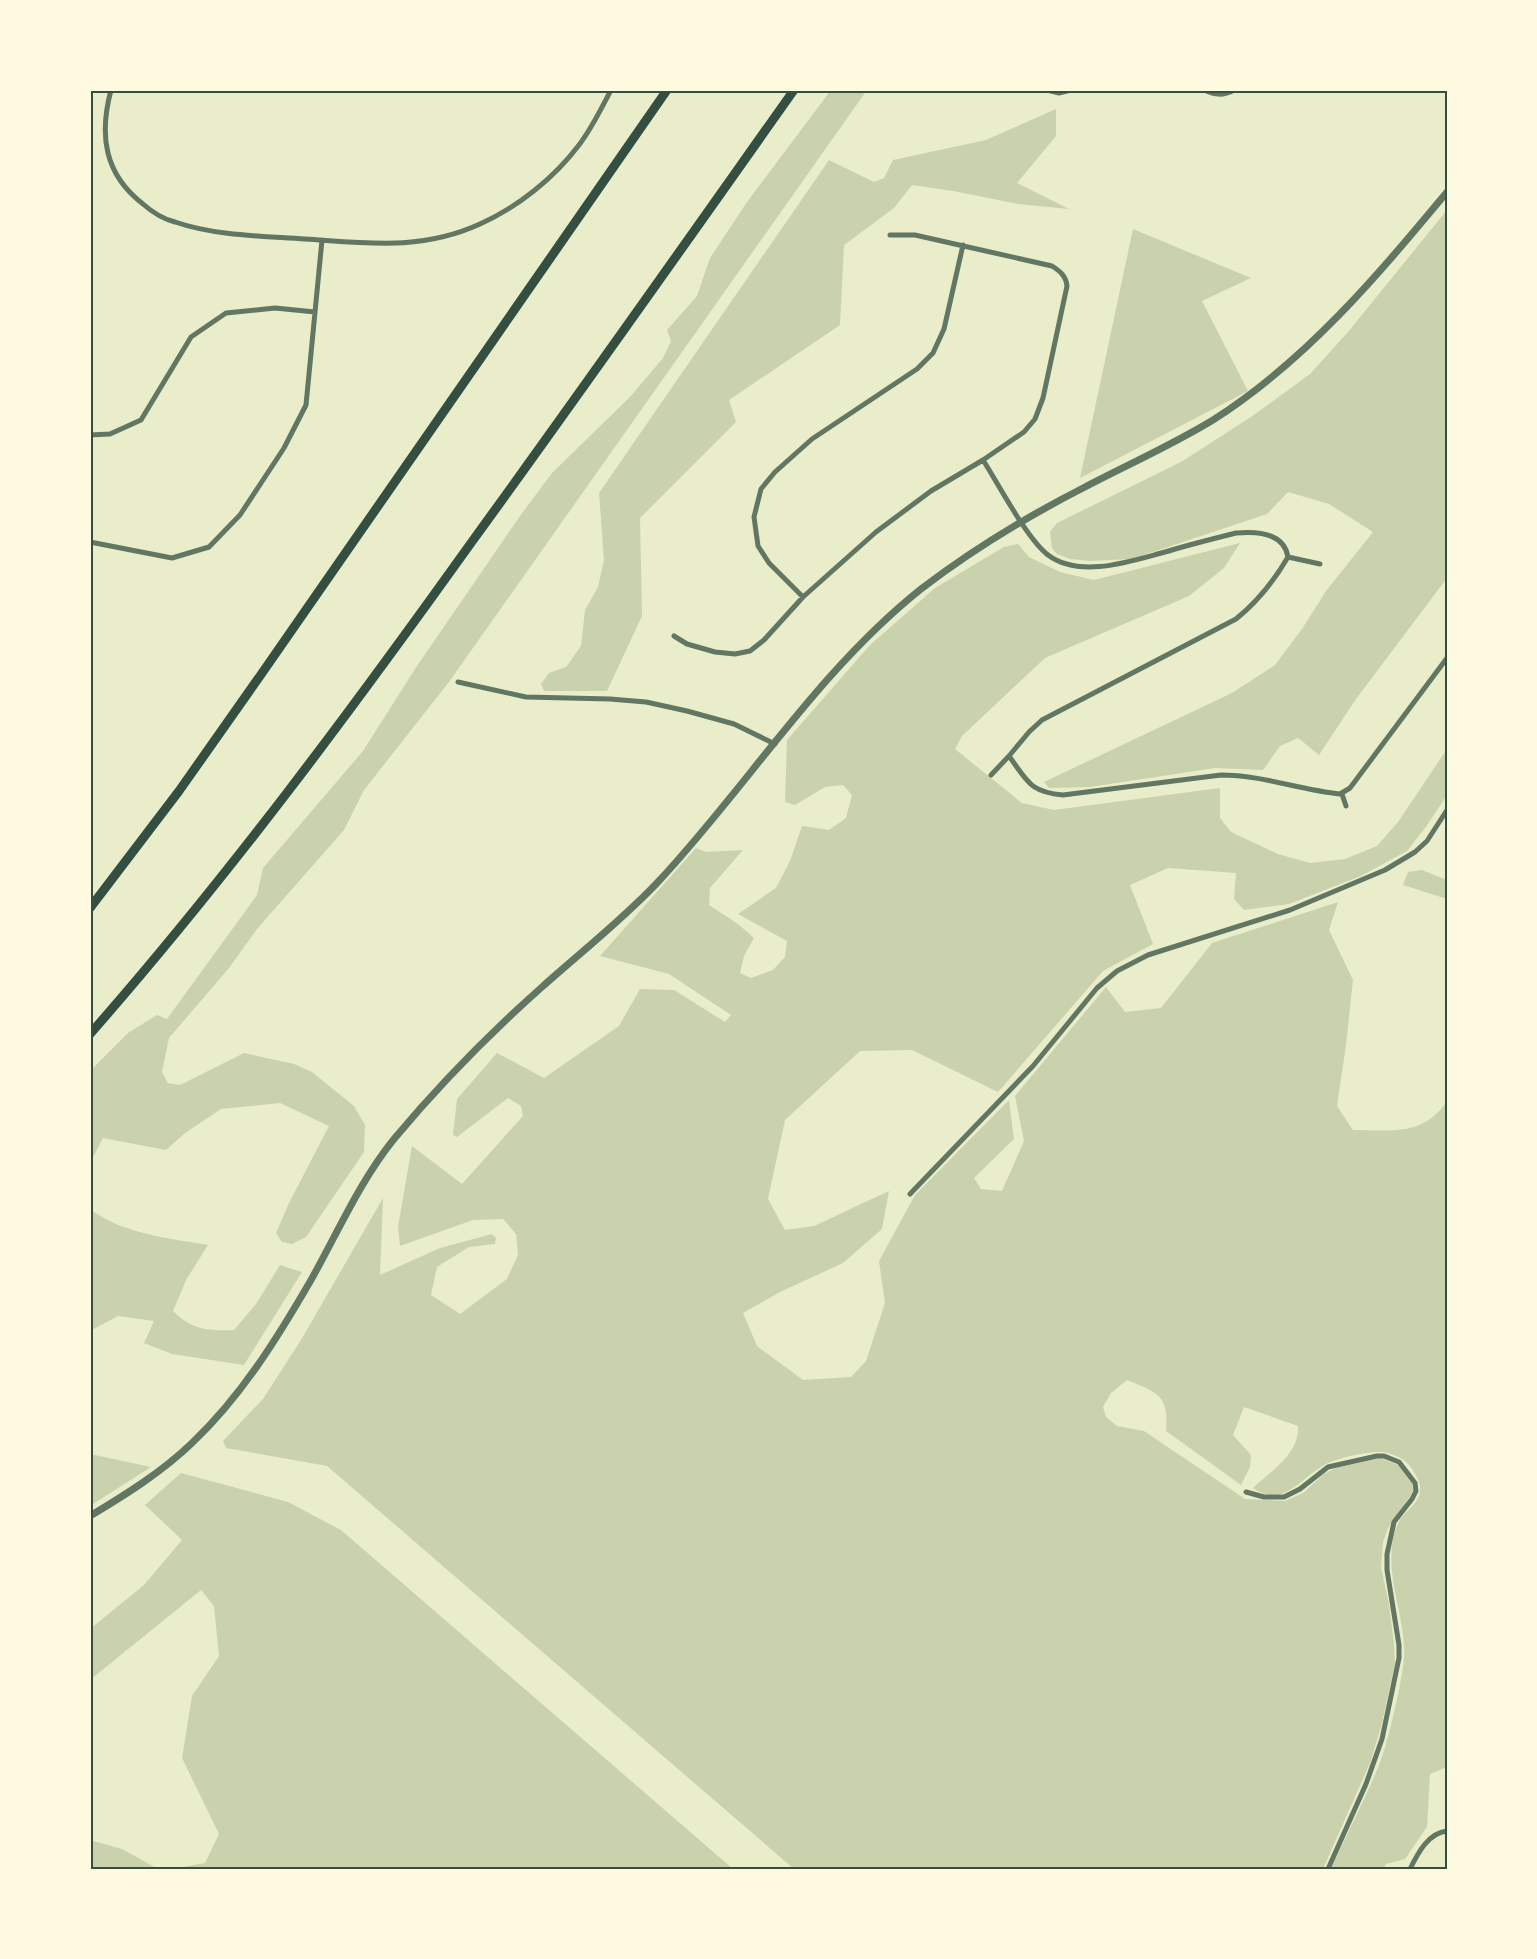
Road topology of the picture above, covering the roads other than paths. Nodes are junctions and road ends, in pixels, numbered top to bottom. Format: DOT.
graph roads {
  1 [pos="111,90"];
  2 [pos="611,90"];
  3 [pos="667,90"];
  4 [pos="794,90"];
  5 [pos="1047,90"];
  6 [pos="1071,90"];
  7 [pos="1204,90"];
  8 [pos="1234,90"];
  9 [pos="1447,192"];
  10 [pos="890,235"];
  11 [pos="322,240"];
  12 [pos="963,245"];
  13 [pos="315,312"];
  14 [pos="90,435"];
  15 [pos="983,460"];
  16 [pos="1022,522"];
  17 [pos="90,542"];
  18 [pos="1288,557"];
  19 [pos="1320,564"];
  20 [pos="803,597"];
  21 [pos="674,636"];
  22 [pos="1447,658"];
  23 [pos="458,682"];
  24 [pos="775,744"];
  25 [pos="1009,756"];
  26 [pos="991,775"];
  27 [pos="1342,794"];
  28 [pos="1347,806"];
  29 [pos="1447,810"];
  30 [pos="90,908"];
  31 [pos="90,1034"];
  32 [pos="910,1194"];
  33 [pos="1246,1492"];
  34 [pos="90,1516"];
  35 [pos="1447,1831"];
  36 [pos="1328,1869"];
  37 [pos="1410,1869"];
  1 -- 11 [label="street"];
  2 -- 11 [label="street"];
  3 -- 30 [label="highway"];
  4 -- 31 [label="highway"];
  5 -- 6 [label="street"];
  7 -- 8 [label="street"];
  9 -- 16 [label="street"];
  10 -- 12 [label="street"];
  11 -- 13 [label="street"];
  12 -- 15 [label="street"];
  12 -- 20 [label="street"];
  13 -- 14 [label="street"];
  13 -- 17 [label="street"];
  15 -- 16 [label="street"];
  15 -- 20 [label="street"];
  16 -- 18 [label="street"];
  16 -- 24 [label="street"];
  18 -- 19 [label="street"];
  18 -- 25 [label="street"];
  20 -- 21 [label="street"];
  22 -- 27 [label="street"];
  23 -- 24 [label="street"];
  24 -- 34 [label="street"];
  25 -- 26 [label="street"];
  25 -- 27 [label="street"];
  27 -- 28 [label="street"];
  29 -- 32 [label="street"];
  33 -- 36 [label="street"];
  35 -- 37 [label="street"];
}
